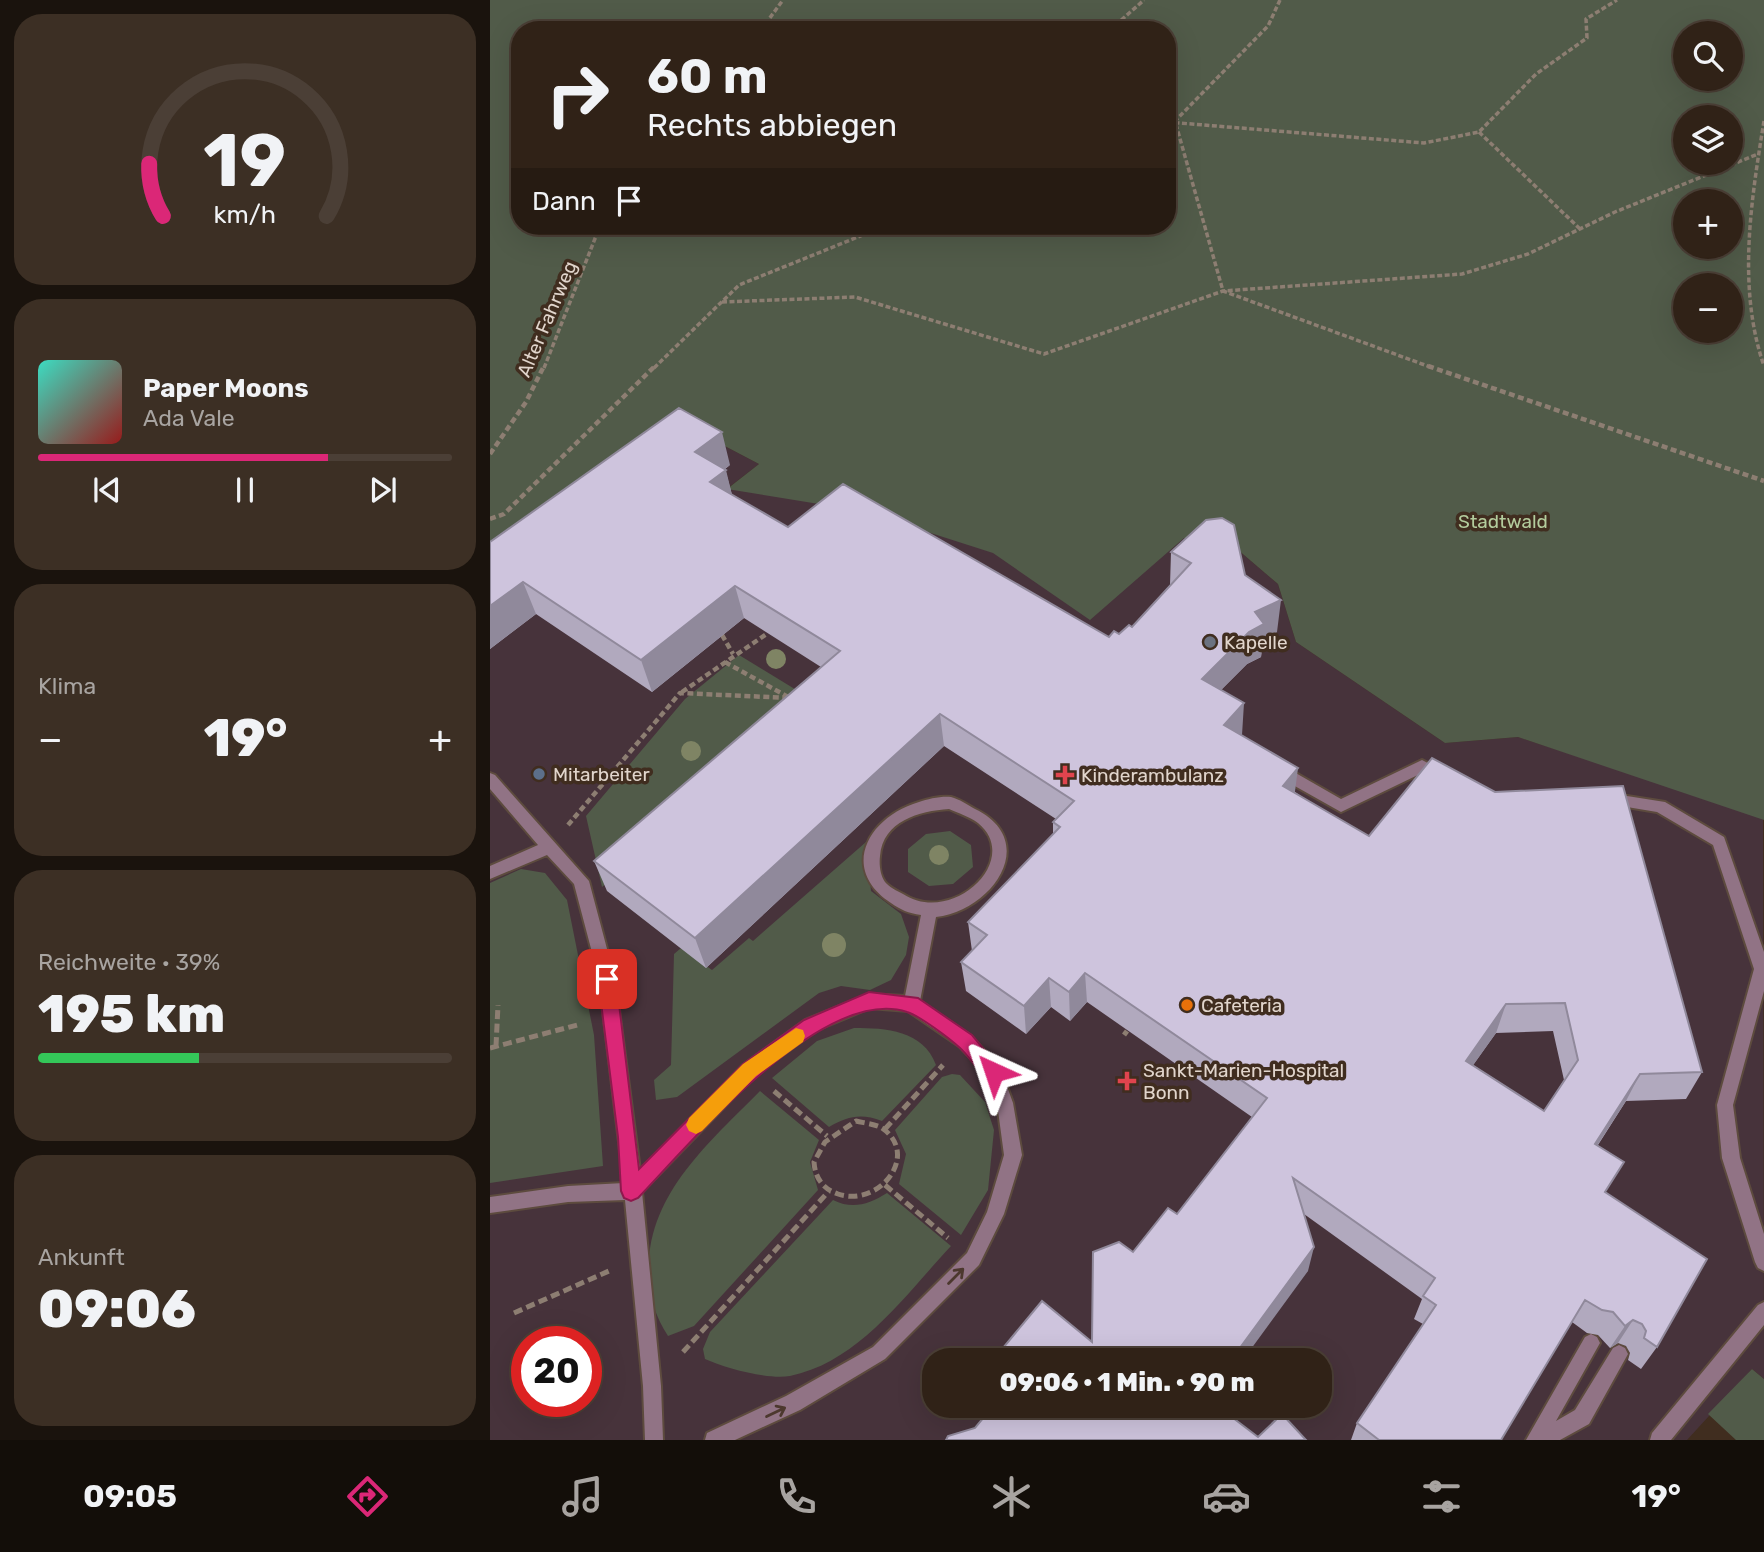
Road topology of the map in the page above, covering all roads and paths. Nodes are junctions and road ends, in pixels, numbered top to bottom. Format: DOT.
graph roads {
  1 [pos="1144,0"];
  2 [pos="1280,0"];
  3 [pos="1617,0"];
  4 [pos="782,1"];
  5 [pos="768,21"];
  6 [pos="1120,21"];
  7 [pos="1176,120"];
  8 [pos="1176,121"];
  9 [pos="1764,121"];
  10 [pos="1176,125"];
  11 [pos="1479,132"];
  12 [pos="1758,154"];
  13 [pos="1580,229"];
  14 [pos="597,235"];
  15 [pos="863,235"];
  16 [pos="1223,291"];
  17 [pos="722,302"];
  18 [pos="1764,366"];
  19 [pos="490,454"];
  20 [pos="1764,481"];
  21 [pos="490,519"];
  22 [pos="768,634"];
  23 [pos="722,635"];
  24 [pos="733,654"];
  25 [pos="723,661"];
  26 [pos="680,693"];
  27 [pos="1272,766"];
  28 [pos="490,779"];
  29 [pos="1454,783"];
  30 [pos="1594,797"];
  31 [pos="549,847"];
  32 [pos="490,873"];
  33 [pos="929,911"];
  34 [pos="911,1004"];
  35 [pos="498,1005"];
  36 [pos="613,1016"];
  37 [pos="965,1041"];
  38 [pos="493,1047"];
  39 [pos="749,1070"];
  40 [pos="885,1129"];
  41 [pos="827,1136"];
  42 [pos="885,1185"];
  43 [pos="631,1191"];
  44 [pos="829,1191"];
  45 [pos="490,1205"];
  46 [pos="638,1257"];
  47 [pos="972,1259"];
  48 [pos="1764,1262"];
  49 [pos="1764,1311"];
  50 [pos="514,1314"];
  51 [pos="1591,1343"];
  52 [pos="1619,1354"];
  53 [pos="652,1386"];
  54 [pos="654,1440"];
  55 [pos="714,1440"];
  56 [pos="1535,1440"];
  57 [pos="1542,1440"];
  58 [pos="1659,1440"];
  1 -- 6 [label="path"];
  2 -- 7 [label="path"];
  3 -- 11 [label="path"];
  4 -- 5 [label="path"];
  8 -- 11 [label="path"];
  9 -- 12 [label="path"];
  10 -- 16 [label="path"];
  11 -- 13 [label="path"];
  12 -- 13 [label="path"];
  12 -- 18 [label="path"];
  13 -- 16 [label="path"];
  14 -- 19 [label="path, Alter Fahrweg"];
  15 -- 17 [label="path"];
  16 -- 17 [label="path"];
  16 -- 20 [label="path"];
  17 -- 21 [label="path"];
  22 -- 24 [label="path"];
  23 -- 24 [label="path"];
  24 -- 25 [label="path"];
  25 -- 26 [label="path"];
  25 -- 26 [label="path"];
  26 -- 31 [label="path"];
  27 -- 29 [label="lane"];
  28 -- 31 [label="lane"];
  30 -- 48 [label="lane"];
  31 -- 32 [label="lane"];
  31 -- 36 [label="lane"];
  33 -- 33 [label="lane"];
  33 -- 34 [label="lane"];
  34 -- 37 [label="lane"];
  34 -- 39 [label="lane"];
  35 -- 38 [label="path"];
  36 -- 38 [label="path"];
  36 -- 43 [label="lane"];
  37 -- 40 [label="path"];
  37 -- 47 [label="lane"];
  39 -- 41 [label="path"];
  39 -- 43 [label="lane"];
  40 -- 41 [label="path"];
  40 -- 42 [label="path"];
  41 -- 44 [label="path"];
  42 -- 44 [label="path"];
  42 -- 47 [label="path"];
  43 -- 45 [label="lane"];
  43 -- 46 [label="lane"];
  44 -- 53 [label="path"];
  46 -- 50 [label="path"];
  46 -- 53 [label="lane"];
  55 -- 47 [label="lane, one-way"];
  49 -- 58 [label="lane"];
  51 -- 56 [label="lane"];
  52 -- 57 [label="lane"];
  53 -- 54 [label="lane"];
}
